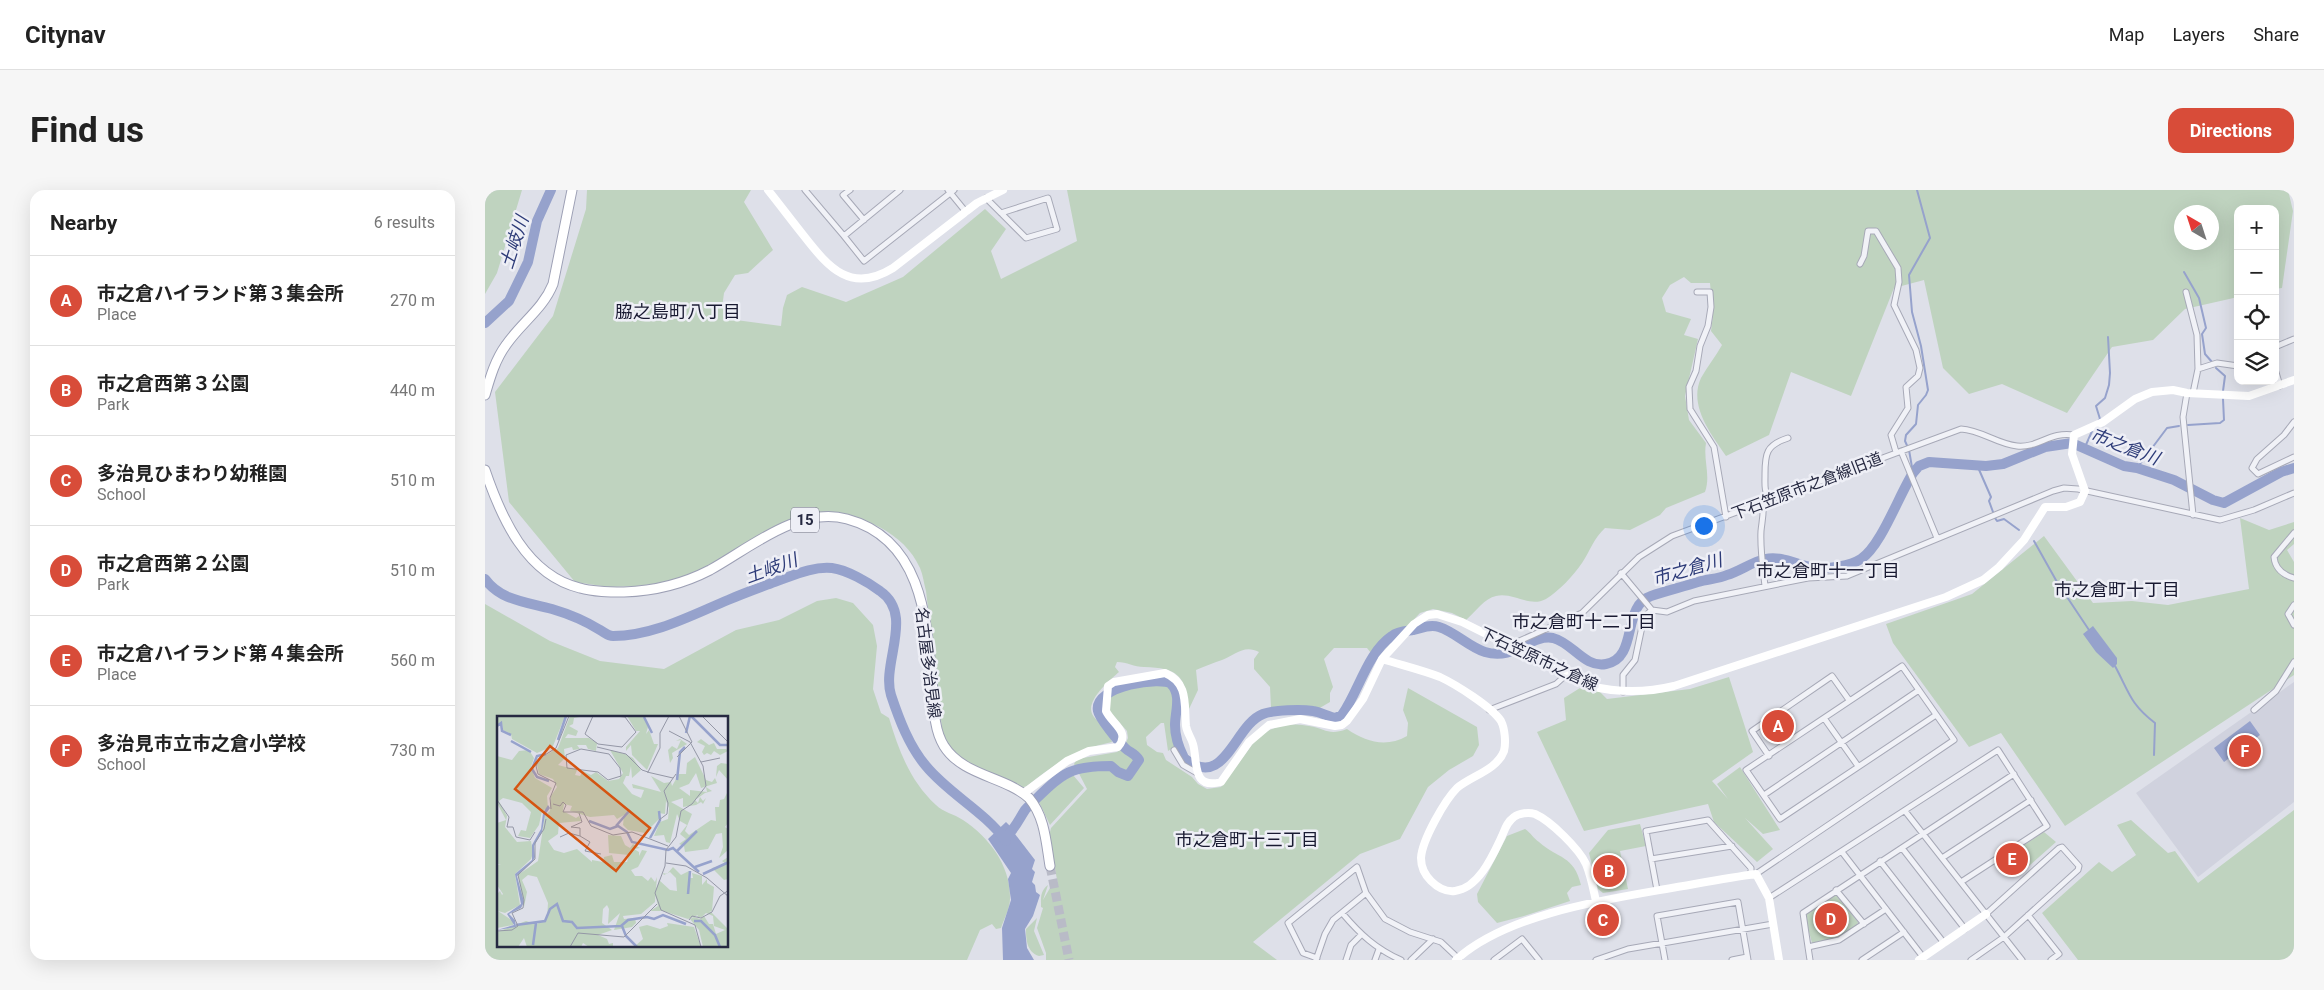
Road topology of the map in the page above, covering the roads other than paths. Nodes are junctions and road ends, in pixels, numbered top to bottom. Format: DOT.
graph roads {
  1 [pos="573,190"];
  2 [pos="768,190"];
  3 [pos="805,190"];
  4 [pos="850,190"];
  5 [pos="901,190"];
  6 [pos="1003,190"];
  7 [pos="951,191"];
  8 [pos="987,198"];
  9 [pos="966,212"];
  10 [pos="1001,213"];
  11 [pos="864,220"];
  12 [pos="844,236"];
  13 [pos="1860,264"];
  14 [pos="1697,292"];
  15 [pos="2186,292"];
  16 [pos="2294,339"];
  17 [pos="2279,345"];
  18 [pos="2234,365"];
  19 [pos="489,368"];
  20 [pos="2198,369"];
  21 [pos="2294,380"];
  22 [pos="2279,383"];
  23 [pos="2280,386"];
  24 [pos="2190,393"];
  25 [pos="485,395"];
  26 [pos="2294,422"];
  27 [pos="2074,436"];
  28 [pos="1788,438"];
  29 [pos="1900,451"];
  30 [pos="2294,457"];
  31 [pos="485,470"];
  32 [pos="2085,491"];
  33 [pos="2294,493"];
  34 [pos="1769,501"];
  35 [pos="1763,504"];
  36 [pos="2193,515"];
  37 [pos="1726,517"];
  38 [pos="2294,532"];
  39 [pos="1937,538"];
  40 [pos="1621,573"];
  41 [pos="2294,578"];
  42 [pos="1765,586"];
  43 [pos="2294,605"];
  44 [pos="1651,609"];
  45 [pos="2294,625"];
  46 [pos="1509,646"];
  47 [pos="1382,659"];
  48 [pos="2294,662"];
  49 [pos="1566,675"];
  50 [pos="1919,690"];
  51 [pos="1623,692"];
  52 [pos="1849,700"];
  53 [pos="1489,710"];
  54 [pos="2255,710"];
  55 [pos="1936,715"];
  56 [pos="1824,718"];
  57 [pos="1842,743"];
  58 [pos="1174,750"];
  59 [pos="1769,756"];
  60 [pos="1858,766"];
  61 [pos="1197,773"];
  62 [pos="2014,774"];
  63 [pos="1763,795"];
  64 [pos="1027,796"];
  65 [pos="2031,800"];
  66 [pos="1905,811"];
  67 [pos="1923,834"];
  68 [pos="1732,846"];
  69 [pos="1902,848"];
  70 [pos="1842,852"];
  71 [pos="1942,858"];
  72 [pos="1651,859"];
  73 [pos="1881,861"];
  74 [pos="1050,866"];
  75 [pos="1753,874"];
  76 [pos="1860,875"];
  77 [pos="1961,882"];
  78 [pos="1657,890"];
  79 [pos="1837,890"];
  80 [pos="1366,894"];
  81 [pos="1769,898"];
  82 [pos="1596,900"];
  83 [pos="1886,910"];
  84 [pos="1343,914"];
  85 [pos="1986,914"];
  86 [pos="2028,915"];
  87 [pos="1773,924"];
  88 [pos="1864,924"];
  89 [pos="1743,929"];
  90 [pos="1965,930"];
  91 [pos="1905,932"];
  92 [pos="1361,935"];
  93 [pos="2004,938"];
  94 [pos="1433,939"];
  95 [pos="1661,943"];
  96 [pos="1944,943"];
  97 [pos="1808,947"];
  98 [pos="1379,950"];
  99 [pos="1317,959"];
  100 [pos="1458,959"];
  101 [pos="1748,959"];
  102 [pos="1921,959"];
  103 [pos="1345,960"];
  104 [pos="1375,960"];
  105 [pos="1401,960"];
  106 [pos="1411,960"];
  107 [pos="1494,960"];
  108 [pos="1539,960"];
  109 [pos="1595,960"];
  110 [pos="1665,960"];
  111 [pos="1731,960"];
  112 [pos="1779,960"];
  113 [pos="1810,960"];
  114 [pos="1861,960"];
  115 [pos="1971,960"];
  116 [pos="2022,960"];
  117 [pos="2051,960"];
  1 -- 19 [label="main road"];
  2 -- 9 [label="main road"];
  3 -- 12 [label="street"];
  4 -- 11 [label="street"];
  5 -- 11 [label="street"];
  6 -- 8 [label="main road"];
  7 -- 9 [label="street"];
  7 -- 12 [label="street"];
  8 -- 9 [label="main road"];
  8 -- 10 [label="street"];
  10 -- 10 [label="street"];
  11 -- 12 [label="street"];
  13 -- 29 [label="street"];
  14 -- 37 [label="street"];
  15 -- 20 [label="street"];
  16 -- 17 [label="street"];
  18 -- 20 [label="street"];
  19 -- 25 [label="main road"];
  20 -- 24 [label="street"];
  21 -- 23 [label="main road"];
  22 -- 23 [label="street"];
  23 -- 24 [label="main road"];
  24 -- 27 [label="main road"];
  24 -- 36 [label="street"];
  26 -- 30 [label="street"];
  27 -- 29 [label="street"];
  27 -- 32 [label="main road"];
  28 -- 34 [label="street"];
  29 -- 34 [label="street, 下石笠原市之倉線旧道"];
  29 -- 39 [label="street"];
  31 -- 64 [label="main road, 名古屋多治見線 / 15"];
  32 -- 36 [label="street"];
  32 -- 39 [label="street"];
  32 -- 51 [label="main road, 下石笠原市之倉線"];
  33 -- 36 [label="street"];
  34 -- 35 [label="street, 下石笠原市之倉線旧道"];
  35 -- 37 [label="street, 下石笠原市之倉線旧道"];
  35 -- 42 [label="street"];
  37 -- 40 [label="street, 下石笠原市之倉線旧道"];
  38 -- 41 [label="street"];
  39 -- 42 [label="street"];
  40 -- 44 [label="street"];
  40 -- 46 [label="street, 下石笠原市之倉線旧道"];
  42 -- 44 [label="street"];
  43 -- 45 [label="street"];
  44 -- 51 [label="street"];
  46 -- 47 [label="main road, 下石笠原市之倉線"];
  46 -- 49 [label="main road, 下石笠原市之倉線"];
  47 -- 53 [label="main road"];
  47 -- 61 [label="main road, 下石笠原市之倉線"];
  48 -- 54 [label="street"];
  49 -- 51 [label="main road, 下石笠原市之倉線"];
  49 -- 53 [label="street"];
  50 -- 52 [label="street"];
  50 -- 55 [label="street"];
  50 -- 57 [label="street"];
  52 -- 56 [label="street"];
  52 -- 59 [label="street"];
  53 -- 82 [label="main road"];
  55 -- 60 [label="street"];
  55 -- 75 [label="street"];
  56 -- 57 [label="street"];
  56 -- 59 [label="street"];
  57 -- 60 [label="street"];
  57 -- 63 [label="street"];
  58 -- 61 [label="street"];
  59 -- 63 [label="street"];
  60 -- 63 [label="street"];
  61 -- 64 [label="main road"];
  62 -- 65 [label="street"];
  62 -- 66 [label="street"];
  62 -- 67 [label="street"];
  64 -- 74 [label="main road, 名古屋多治見線 / 15"];
  65 -- 71 [label="street"];
  65 -- 77 [label="street"];
  66 -- 67 [label="street"];
  66 -- 70 [label="street"];
  67 -- 69 [label="street"];
  67 -- 71 [label="street"];
  68 -- 72 [label="street"];
  68 -- 72 [label="street"];
  68 -- 75 [label="street"];
  69 -- 73 [label="street"];
  69 -- 90 [label="street"];
  70 -- 76 [label="street"];
  70 -- 81 [label="street"];
  71 -- 77 [label="street"];
  72 -- 78 [label="street"];
  73 -- 76 [label="street"];
  73 -- 96 [label="street"];
  75 -- 78 [label="main road"];
  75 -- 81 [label="main road"];
  76 -- 79 [label="street"];
  76 -- 83 [label="street"];
  77 -- 85 [label="street"];
  78 -- 82 [label="main road"];
  79 -- 88 [label="street"];
  79 -- 97 [label="street"];
  80 -- 84 [label="street"];
  80 -- 94 [label="street"];
  80 -- 99 [label="street"];
  81 -- 87 [label="main road"];
  82 -- 100 [label="main road"];
  83 -- 88 [label="street"];
  83 -- 91 [label="street"];
  84 -- 92 [label="street"];
  84 -- 99 [label="street"];
  85 -- 86 [label="street"];
  85 -- 90 [label="main road"];
  85 -- 93 [label="street"];
  86 -- 93 [label="street"];
  86 -- 117 [label="street"];
  87 -- 89 [label="street"];
  87 -- 112 [label="main road"];
  88 -- 97 [label="street"];
  89 -- 95 [label="street"];
  89 -- 95 [label="street"];
  89 -- 101 [label="street"];
  90 -- 96 [label="main road"];
  91 -- 102 [label="street"];
  91 -- 114 [label="street"];
  92 -- 98 [label="street"];
  92 -- 103 [label="street"];
  93 -- 115 [label="street"];
  93 -- 116 [label="street"];
  94 -- 100 [label="street"];
  94 -- 106 [label="street"];
  95 -- 109 [label="street"];
  95 -- 110 [label="street"];
  96 -- 102 [label="main road"];
  97 -- 113 [label="street"];
  98 -- 104 [label="street"];
  98 -- 105 [label="street"];
  101 -- 111 [label="street"];
  107 -- 108 [label="street"];
}
